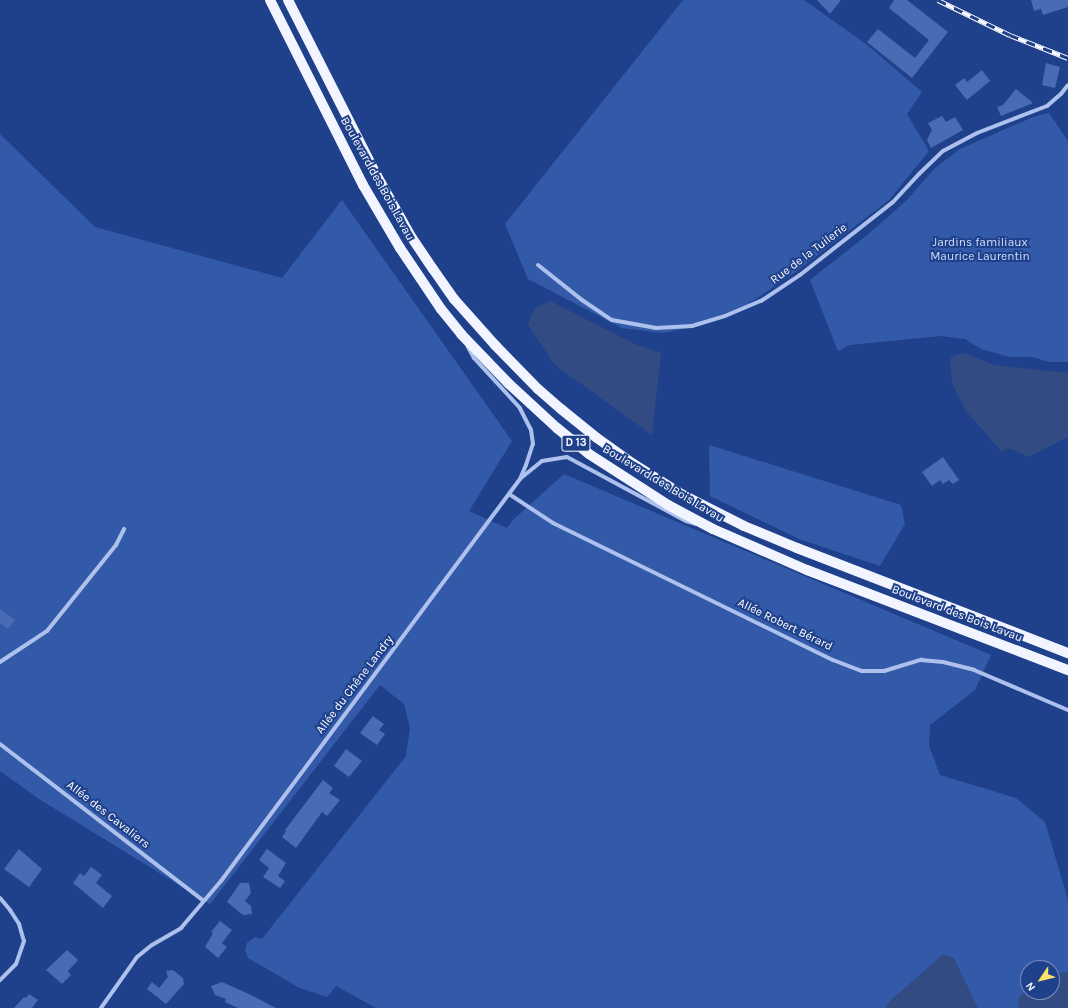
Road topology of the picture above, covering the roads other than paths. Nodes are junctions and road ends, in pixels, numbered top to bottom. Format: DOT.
graph roads {
  1 [pos="270,0"];
  2 [pos="288,0"];
  3 [pos="1068,85"];
  4 [pos="538,265"];
  5 [pos="461,334"];
  6 [pos="520,479"];
  7 [pos="509,494"];
  8 [pos="124,529"];
  9 [pos="713,529"];
  10 [pos="1068,653"];
  11 [pos="0,662"];
  12 [pos="1068,670"];
  13 [pos="1068,710"];
  14 [pos="0,744"];
  15 [pos="0,898"];
  16 [pos="204,900"];
  17 [pos="0,980"];
  18 [pos="101,1008"];
  1 -- 5 [label="main road, Boulevard des Bois Lavau / D 13"];
  2 -- 10 [label="main road, Boulevard des Bois Lavau / D 13"];
  3 -- 4 [label="street, Rue de la Tuilerie"];
  5 -- 6 [label="street, Allée du Chêne Landry"];
  5 -- 9 [label="main road, Boulevard des Bois Lavau / D 13"];
  6 -- 7 [label="street, Allée du Chêne Landry"];
  6 -- 9 [label="street, Allée du Chêne Landry"];
  7 -- 13 [label="street, Allée Robert Bérard"];
  7 -- 16 [label="street, Allée du Chêne Landry"];
  8 -- 11 [label="street"];
  9 -- 12 [label="main road, Boulevard des Bois Lavau / D 13"];
  14 -- 16 [label="street, Allée des Cavaliers"];
  15 -- 17 [label="street"];
  16 -- 18 [label="street, Allée du Chêne Landry"];
}
